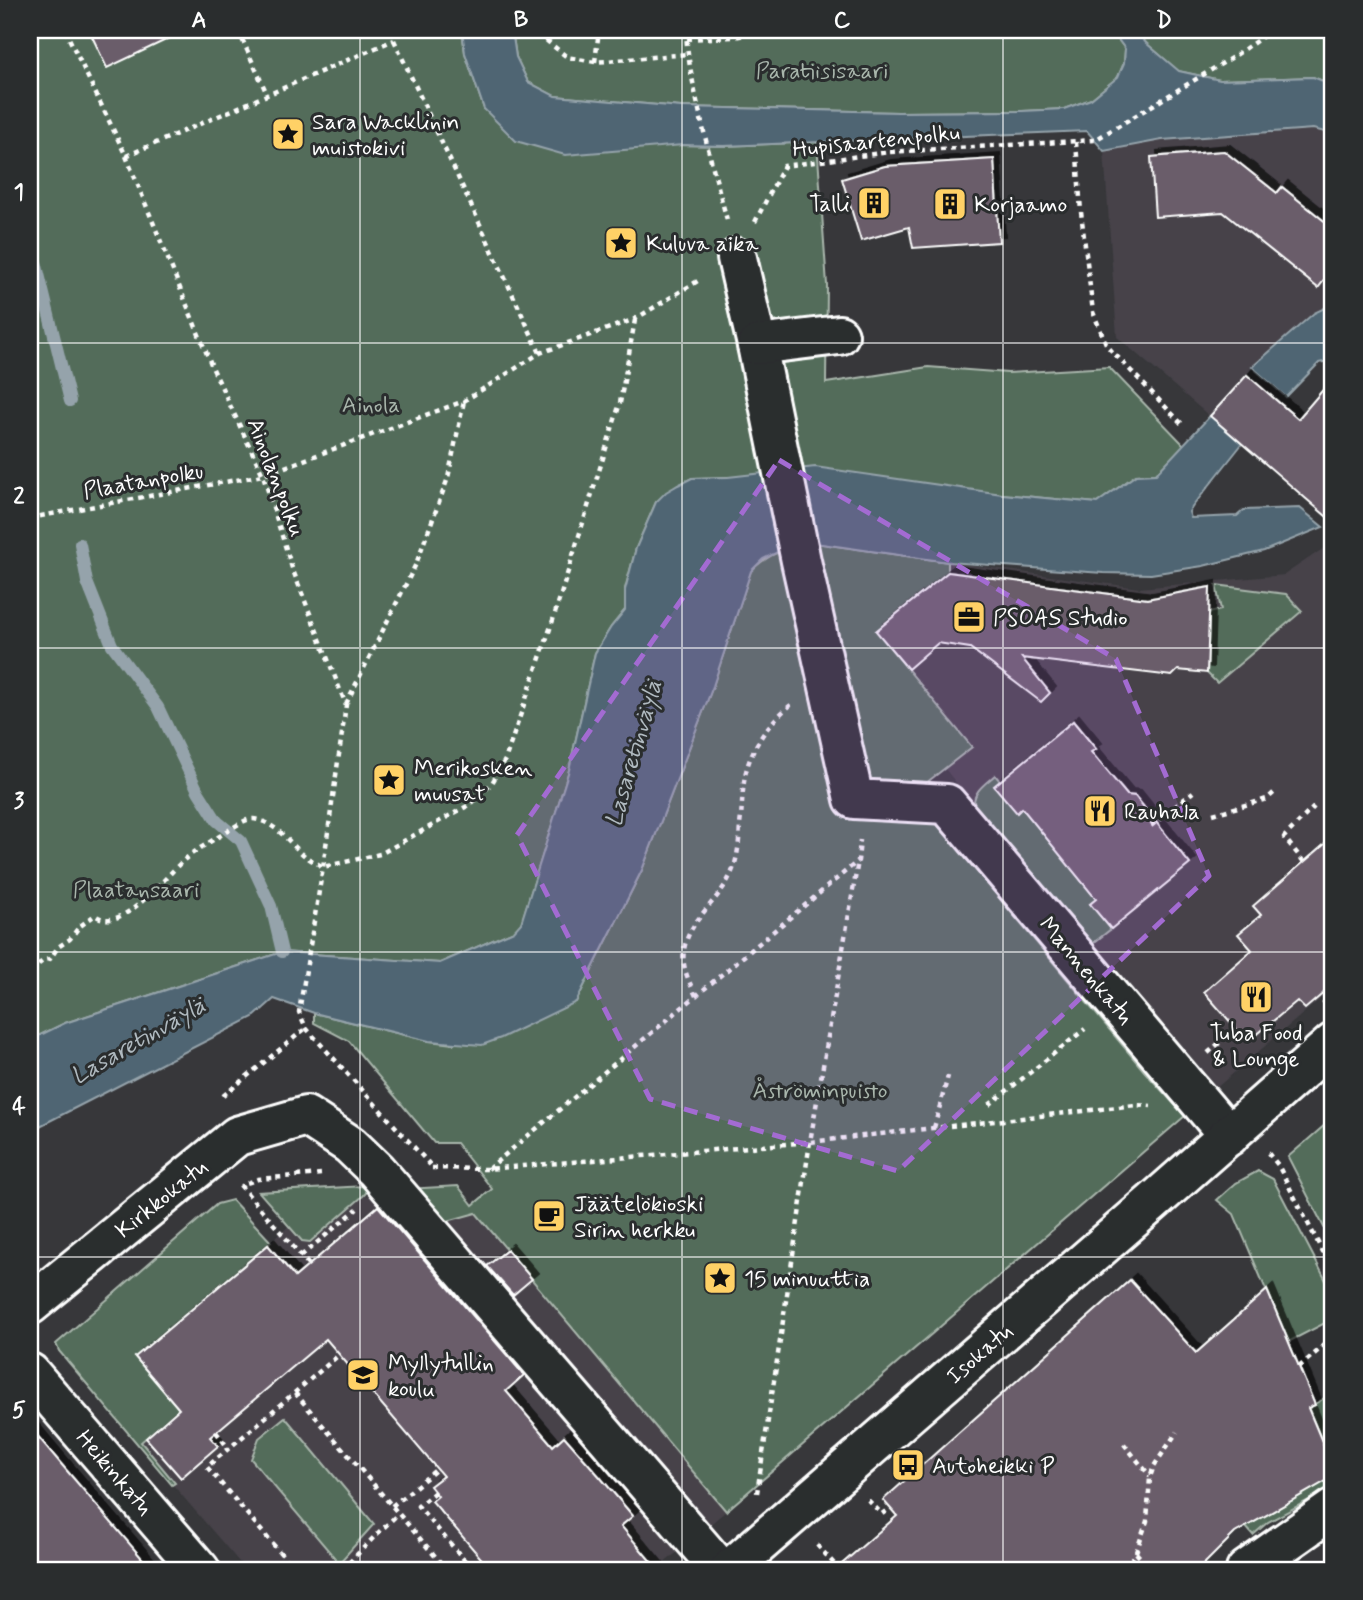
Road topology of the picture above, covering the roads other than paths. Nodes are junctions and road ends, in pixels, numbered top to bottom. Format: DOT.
graph roads {
  1 [pos="737,258"];
  2 [pos="839,335"];
  3 [pos="757,345"];
  4 [pos="1333,1043"];
  5 [pos="1217,1122"];
  6 [pos="30,1305"];
  7 [pos="30,1373"];
  8 [pos="1333,1509"];
  9 [pos="200,1570"];
  10 [pos="721,1570"];
  11 [pos="729,1570"];
  12 [pos="1246,1570"];
  1 -- 3 [label="street"];
  2 -- 3 [label="street"];
  3 -- 5 [label="street, Mannenkatu"];
  4 -- 5 [label="street, Isokatu"];
  5 -- 11 [label="street, Isokatu"];
  6 -- 10 [label="street, Kirkkokatu"];
  7 -- 9 [label="street, Heikinkatu"];
  8 -- 12 [label="street"];
}
